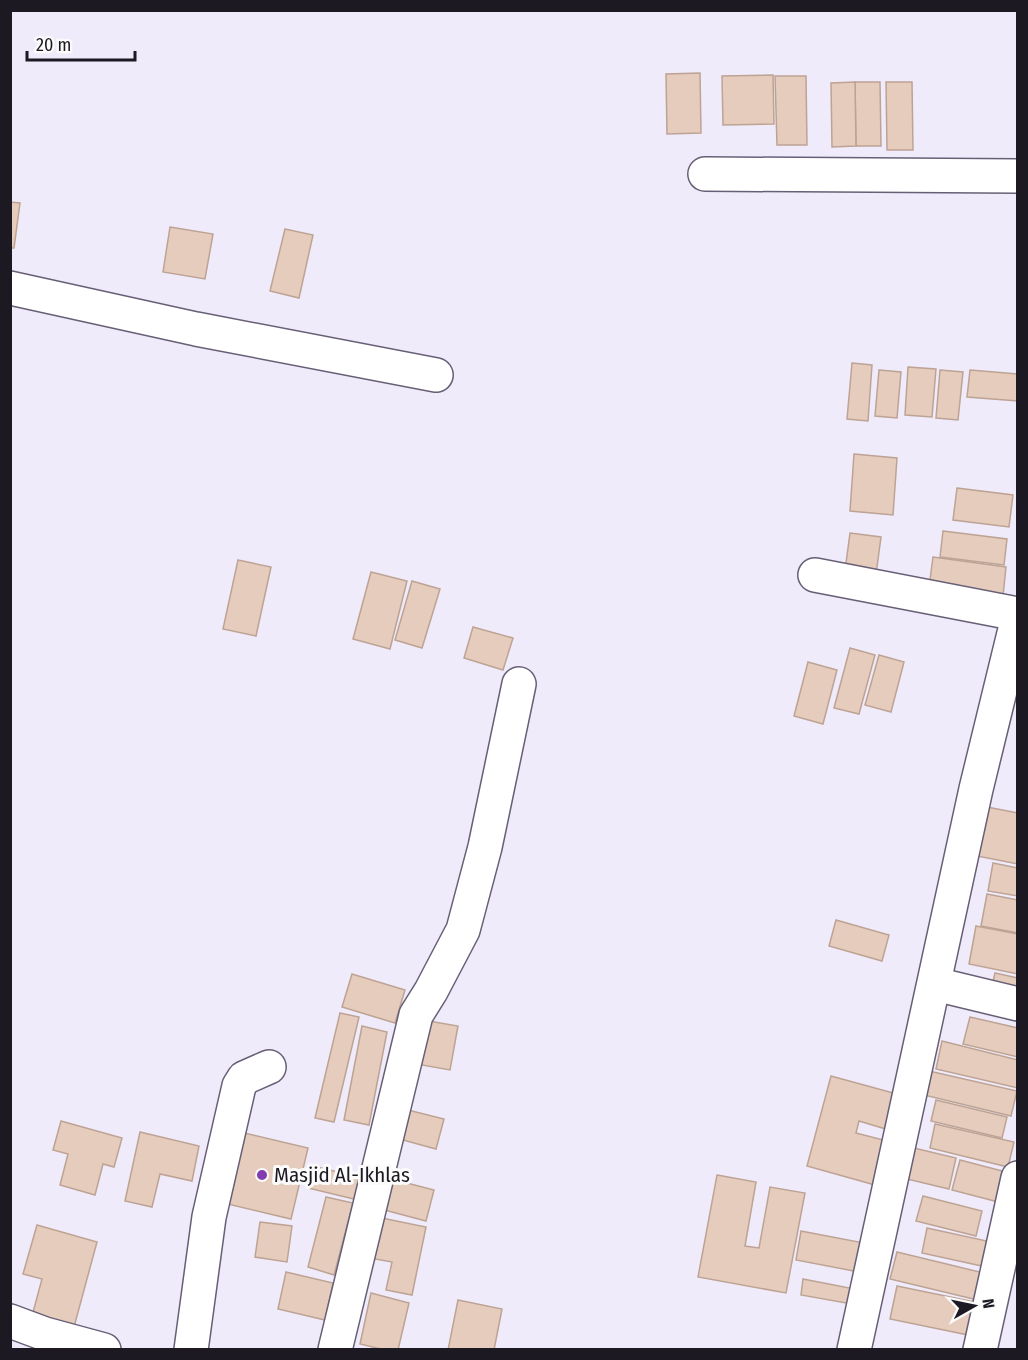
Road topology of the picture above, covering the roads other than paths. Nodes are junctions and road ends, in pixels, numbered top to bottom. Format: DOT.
graph roads {
  1 [pos="705,174"];
  2 [pos="1017,177"];
  3 [pos="10,288"];
  4 [pos="436,375"];
  5 [pos="815,575"];
  6 [pos="1017,616"];
  7 [pos="519,684"];
  8 [pos="935,984"];
  9 [pos="1017,1004"];
  10 [pos="269,1067"];
  11 [pos="1017,1178"];
  12 [pos="10,1321"];
  13 [pos="104,1350"];
  14 [pos="191,1350"];
  15 [pos="335,1350"];
  16 [pos="854,1350"];
  17 [pos="980,1350"];
  1 -- 2 [label="street"];
  3 -- 4 [label="street"];
  5 -- 6 [label="street"];
  6 -- 8 [label="street"];
  7 -- 15 [label="street"];
  8 -- 9 [label="street"];
  8 -- 16 [label="street"];
  10 -- 14 [label="street"];
  11 -- 17 [label="street"];
  12 -- 13 [label="street"];
}
